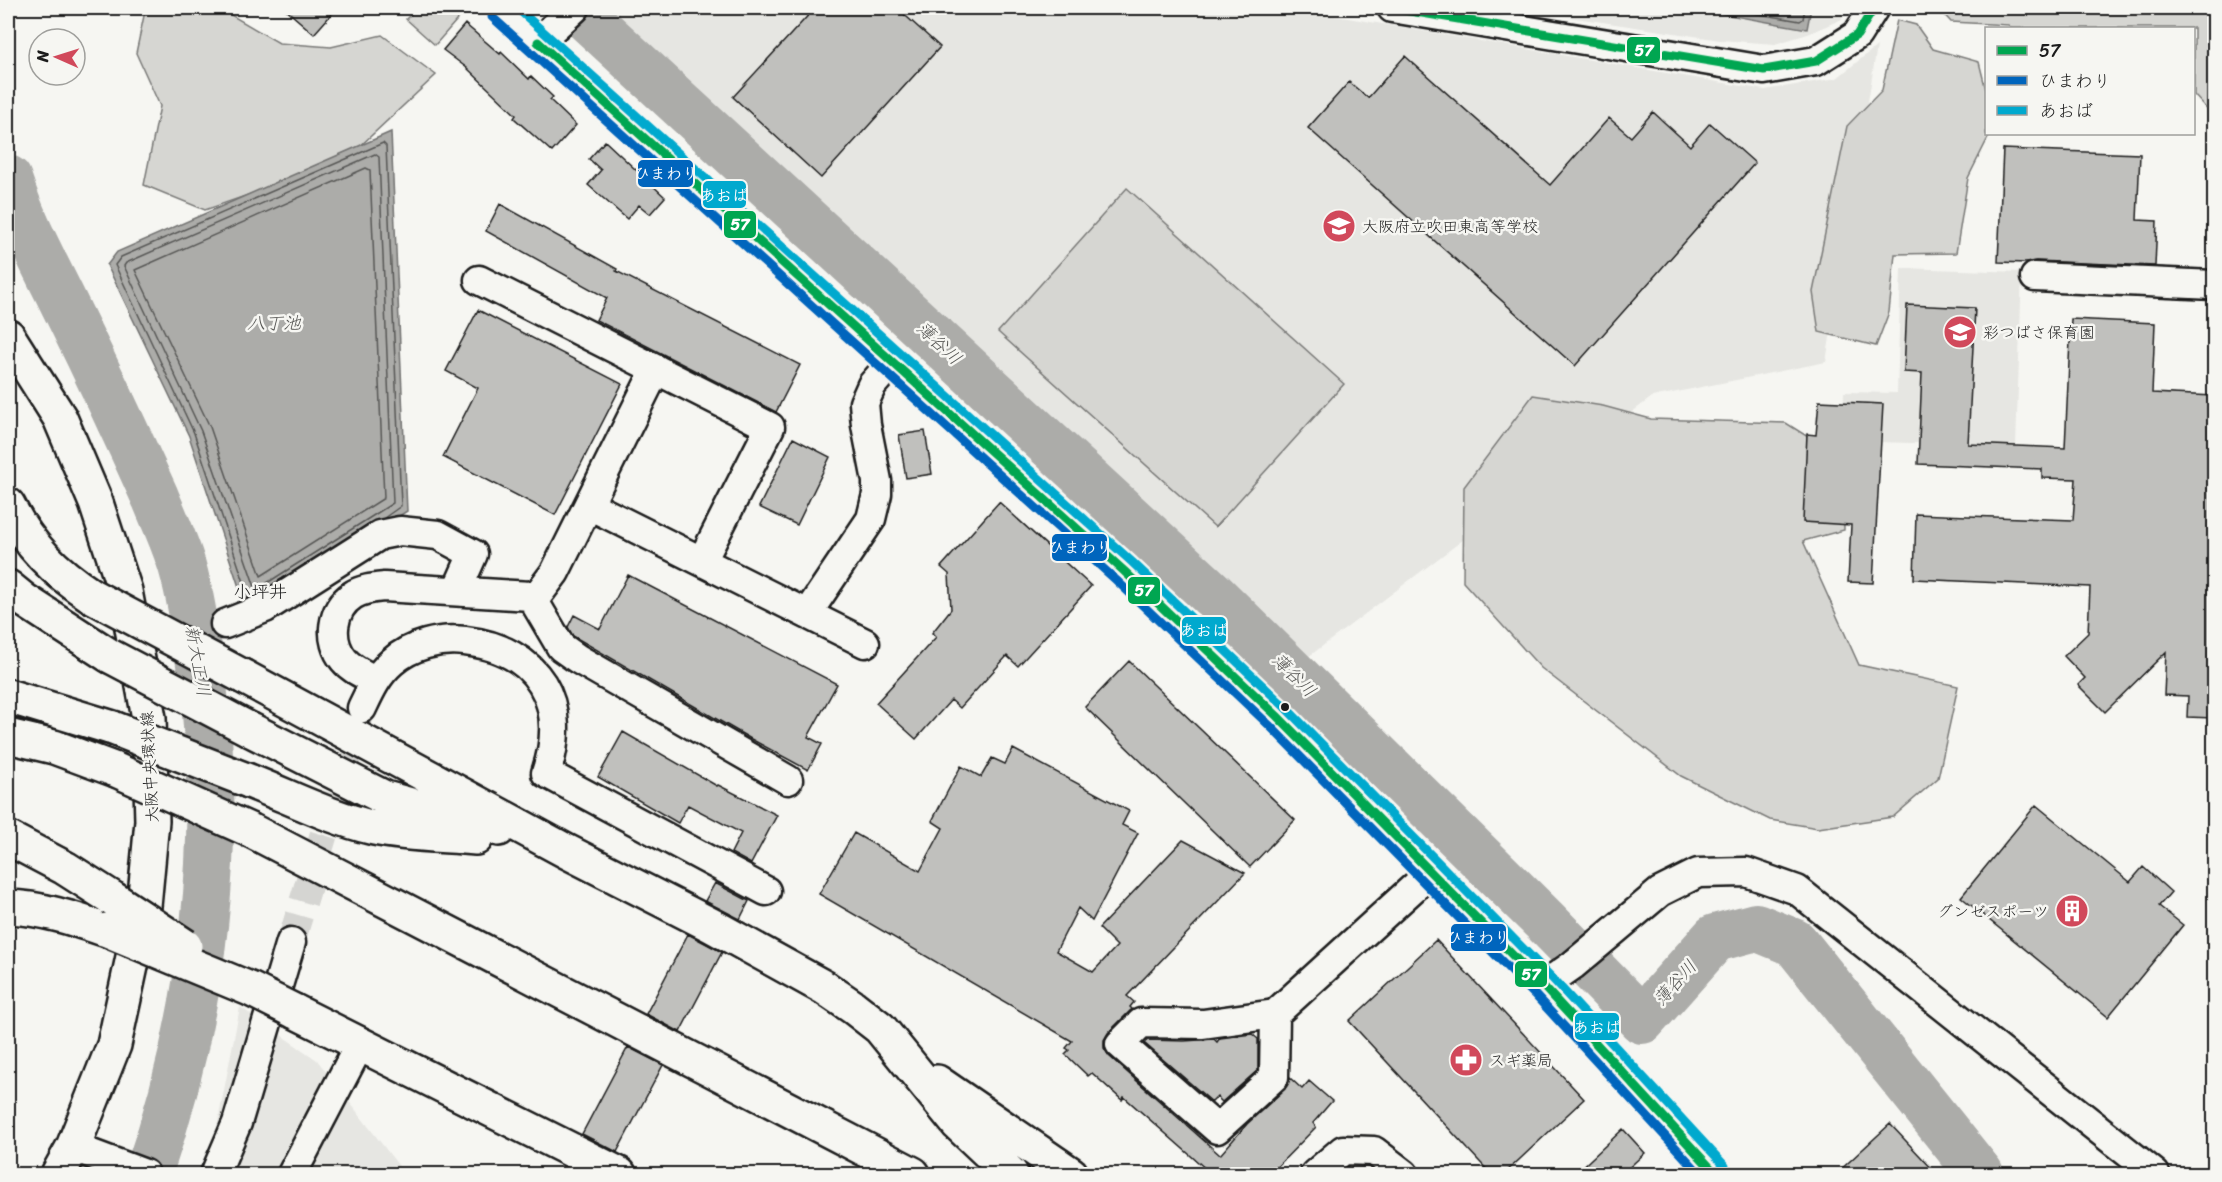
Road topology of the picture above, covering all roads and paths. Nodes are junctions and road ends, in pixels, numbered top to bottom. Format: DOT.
graph roads {
  1 [pos="500,8"];
  2 [pos="1392,8"];
  3 [pos="1874,8"];
  4 [pos="568,14"];
  5 [pos="538,42"];
  6 [pos="2035,277"];
  7 [pos="479,280"];
  8 [pos="2214,285"];
  9 [pos="8,336"];
  10 [pos="892,361"];
  11 [pos="656,369"];
  12 [pos="8,505"];
  13 [pos="589,505"];
  14 [pos="702,561"];
  15 [pos="8,587"];
  16 [pos="457,590"];
  17 [pos="531,596"];
  18 [pos="807,614"];
  19 [pos="225,624"];
  20 [pos="866,643"];
  21 [pos="375,680"];
  22 [pos="8,696"];
  23 [pos="362,708"];
  24 [pos="8,736"];
  25 [pos="788,780"];
  26 [pos="8,838"];
  27 [pos="566,850"];
  28 [pos="1431,872"];
  29 [pos="766,891"];
  30 [pos="8,906"];
  31 [pos="291,942"];
  32 [pos="1543,986"];
  33 [pos="250,989"];
  34 [pos="1275,1014"];
  35 [pos="360,1044"];
  36 [pos="908,1062"];
  37 [pos="65,1161"];
  38 [pos="135,1171"];
  39 [pos="215,1174"];
  40 [pos="292,1174"];
  41 [pos="619,1174"];
  42 [pos="913,1174"];
  43 [pos="1011,1174"];
  44 [pos="1071,1174"];
  45 [pos="1315,1174"];
  46 [pos="1404,1174"];
  47 [pos="1716,1174"];
  48 [pos="2155,1174"];
  1 -- 5 [label="street"];
  2 -- 3 [label="street"];
  4 -- 5 [label="street"];
  5 -- 10 [label="street"];
  6 -- 8 [label="street"];
  7 -- 11 [label="street"];
  9 -- 37 [label="main road, 大阪中央環状線"];
  10 -- 18 [label="street"];
  10 -- 28 [label="street"];
  11 -- 13 [label="street"];
  11 -- 14 [label="street"];
  12 -- 27 [label="main road, bridge"];
  13 -- 14 [label="street"];
  13 -- 17 [label="street"];
  14 -- 18 [label="street"];
  15 -- 27 [label="main road, bridge"];
  16 -- 17 [label="street"];
  16 -- 19 [label="street"];
  16 -- 21 [label="street"];
  17 -- 25 [label="street"];
  18 -- 20 [label="street"];
  21 -- 23 [label="street"];
  21 -- 29 [label="street"];
  22 -- 27 [label="main road, bridge"];
  24 -- 42 [label="main road, bridge"];
  26 -- 33 [label="main road, bridge"];
  27 -- 36 [label="main road"];
  28 -- 32 [label="street"];
  28 -- 34 [label="street"];
  30 -- 33 [label="main road, bridge"];
  31 -- 39 [label="street"];
  32 -- 47 [label="street"];
  32 -- 48 [label="street"];
  33 -- 35 [label="main road, bridge"];
  34 -- 34 [label="street"];
  35 -- 40 [label="street"];
  35 -- 41 [label="main road"];
  36 -- 43 [label="main road"];
  36 -- 44 [label="main road"];
  37 -- 38 [label="street"];
  45 -- 46 [label="street"];
}
